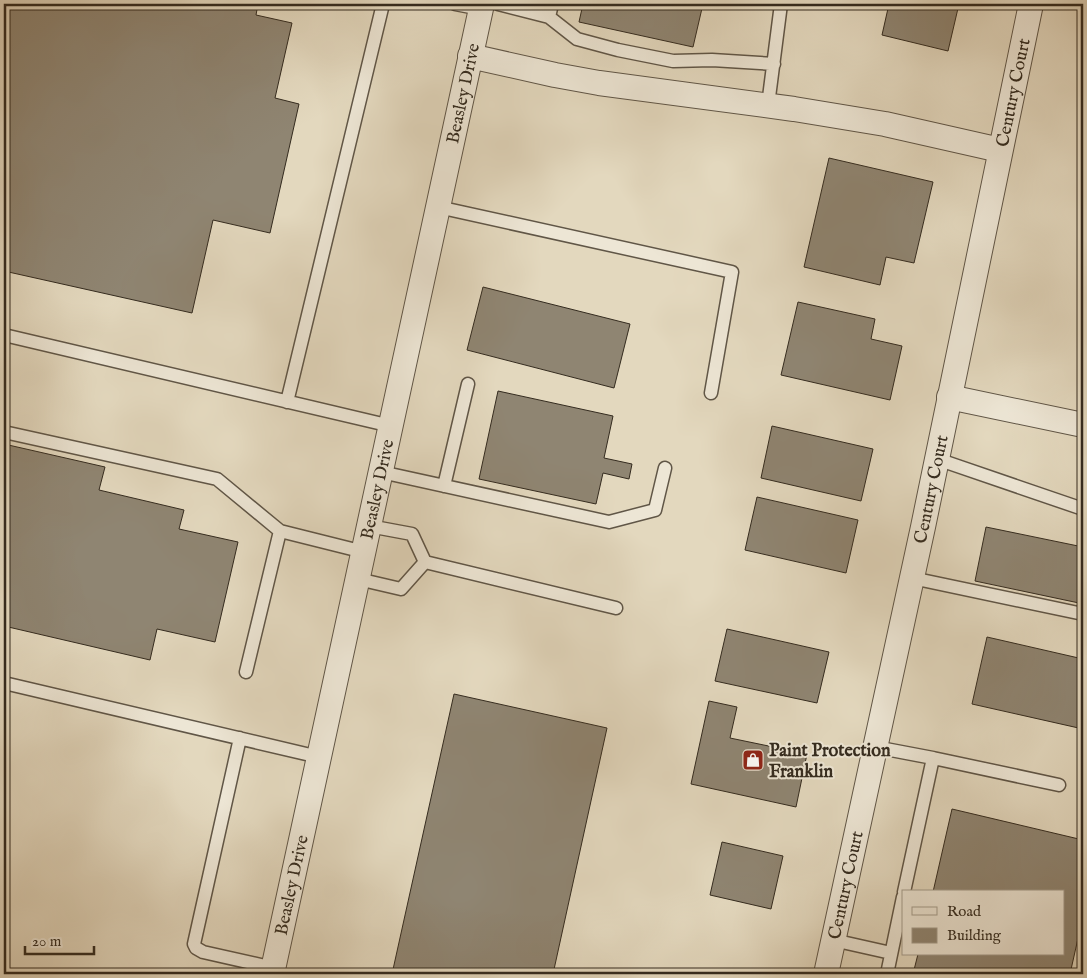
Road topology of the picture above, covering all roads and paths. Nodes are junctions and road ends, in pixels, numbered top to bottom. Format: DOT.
graph roads {
  1 [pos="383,4"];
  2 [pos="456,4"];
  3 [pos="552,4"];
  4 [pos="781,4"];
  5 [pos="1031,4"];
  6 [pos="487,6"];
  7 [pos="549,17"];
  8 [pos="470,56"];
  9 [pos="774,64"];
  10 [pos="768,105"];
  11 [pos="1000,150"];
  12 [pos="438,207"];
  13 [pos="4,335"];
  14 [pos="468,384"];
  15 [pos="711,393"];
  16 [pos="949,397"];
  17 [pos="287,402"];
  18 [pos="1083,425"];
  19 [pos="391,426"];
  20 [pos="4,432"];
  21 [pos="937,459"];
  22 [pos="664,468"];
  23 [pos="381,472"];
  24 [pos="444,486"];
  25 [pos="1083,509"];
  26 [pos="369,526"];
  27 [pos="280,531"];
  28 [pos="364,552"];
  29 [pos="425,562"];
  30 [pos="912,578"];
  31 [pos="358,579"];
  32 [pos="616,608"];
  33 [pos="1083,614"];
  34 [pos="246,672"];
  35 [pos="4,683"];
  36 [pos="240,738"];
  37 [pos="875,747"];
  38 [pos="319,757"];
  39 [pos="933,758"];
  40 [pos="1059,785"];
  41 [pos="904,890"];
  42 [pos="902,902"];
  43 [pos="833,940"];
  44 [pos="891,954"];
  45 [pos="273,971"];
  46 [pos="826,974"];
  47 [pos="887,974"];
  1 -- 17 [label="lane"];
  2 -- 6 [label="lane"];
  3 -- 7 [label="lane"];
  4 -- 9 [label="lane"];
  5 -- 11 [label="street, Century Court"];
  6 -- 7 [label="lane"];
  6 -- 8 [label="street, Beasley Drive"];
  7 -- 9 [label="lane"];
  8 -- 10 [label="street"];
  8 -- 12 [label="street, Beasley Drive"];
  9 -- 10 [label="lane"];
  10 -- 11 [label="street"];
  11 -- 16 [label="street, Century Court"];
  12 -- 15 [label="lane"];
  12 -- 19 [label="street, Beasley Drive"];
  13 -- 17 [label="lane"];
  14 -- 24 [label="lane"];
  16 -- 18 [label="street"];
  16 -- 21 [label="street, Century Court"];
  17 -- 19 [label="lane"];
  19 -- 23 [label="street, Beasley Drive"];
  20 -- 27 [label="lane"];
  21 -- 25 [label="lane"];
  21 -- 30 [label="street, Century Court"];
  22 -- 24 [label="lane"];
  23 -- 24 [label="lane"];
  23 -- 26 [label="street, Beasley Drive"];
  26 -- 28 [label="street, Beasley Drive"];
  26 -- 29 [label="lane"];
  27 -- 28 [label="lane"];
  27 -- 34 [label="lane"];
  28 -- 31 [label="street, Beasley Drive"];
  29 -- 31 [label="lane"];
  29 -- 32 [label="lane"];
  30 -- 33 [label="lane"];
  30 -- 37 [label="street, Century Court"];
  31 -- 38 [label="street, Beasley Drive"];
  35 -- 36 [label="lane"];
  36 -- 38 [label="lane"];
  36 -- 45 [label="lane"];
  37 -- 39 [label="lane"];
  37 -- 43 [label="street, Century Court"];
  38 -- 45 [label="street, Beasley Drive"];
  39 -- 40 [label="lane"];
  39 -- 41 [label="lane"];
  42 -- 44 [label="lane"];
  43 -- 44 [label="lane"];
  43 -- 46 [label="street, Century Court"];
  44 -- 47 [label="lane"];
}
